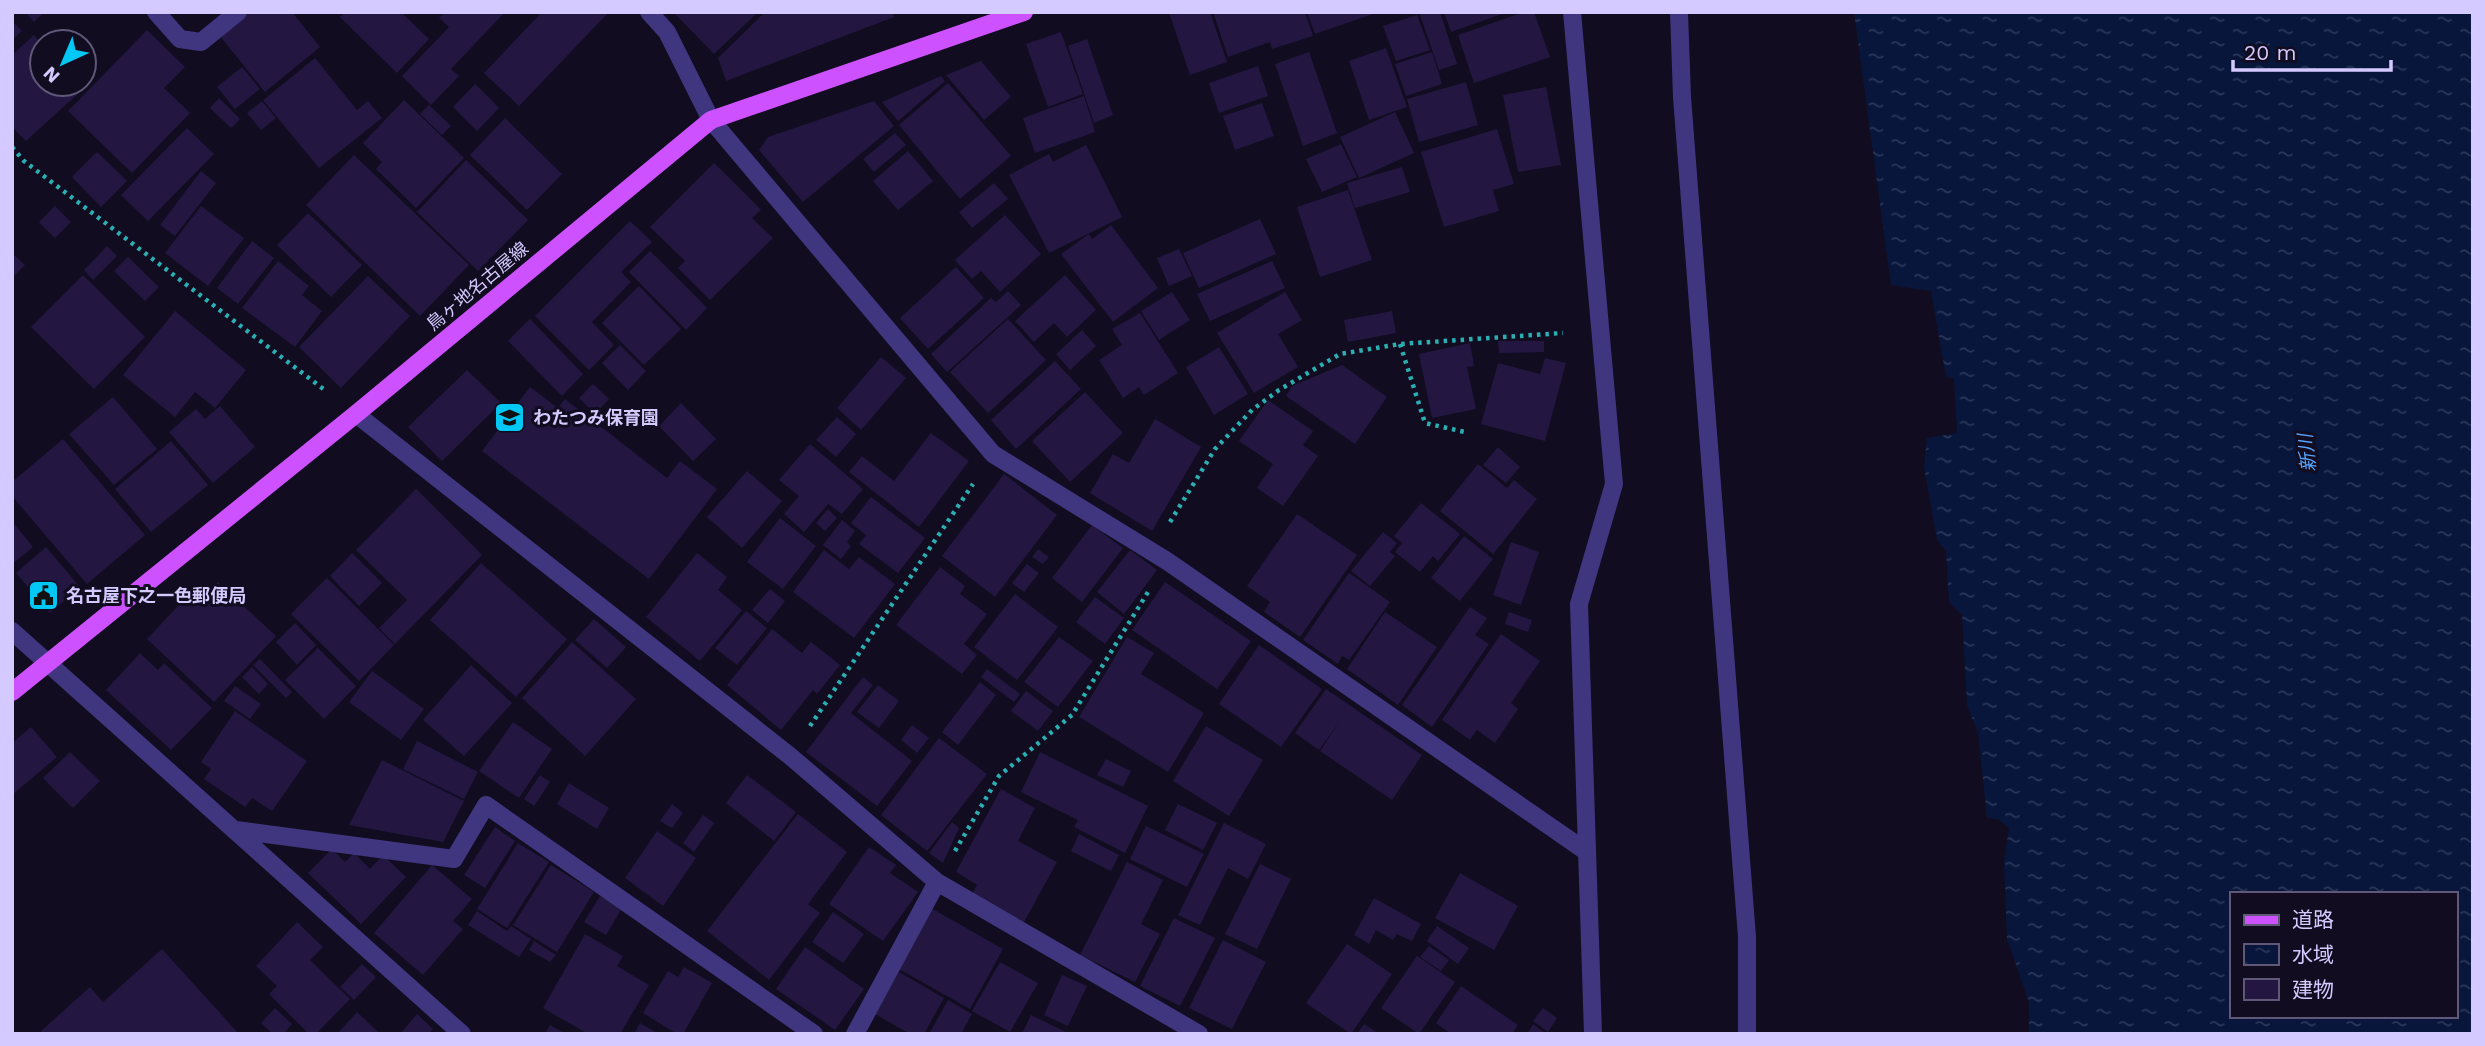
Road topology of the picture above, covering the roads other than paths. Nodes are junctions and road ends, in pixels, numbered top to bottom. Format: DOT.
graph roads {
  1 [pos="156,12"];
  2 [pos="238,12"];
  3 [pos="649,12"];
  4 [pos="1024,12"];
  5 [pos="1573,12"];
  6 [pos="1679,12"];
  7 [pos="711,120"];
  8 [pos="356,414"];
  9 [pos="12,631"];
  10 [pos="49,662"];
  11 [pos="12,692"];
  12 [pos="236,830"];
  13 [pos="1587,852"];
  14 [pos="937,882"];
  15 [pos="462,1034"];
  16 [pos="814,1034"];
  17 [pos="855,1034"];
  18 [pos="1199,1034"];
  19 [pos="1593,1034"];
  20 [pos="1747,1034"];
  1 -- 2 [label="street"];
  3 -- 7 [label="street"];
  4 -- 7 [label="main road, 鳥ヶ地名古屋線"];
  5 -- 13 [label="street"];
  6 -- 20 [label="street"];
  7 -- 8 [label="main road, 鳥ヶ地名古屋線"];
  7 -- 13 [label="street"];
  8 -- 10 [label="main road, 鳥ヶ地名古屋線"];
  8 -- 14 [label="street"];
  9 -- 10 [label="street"];
  10 -- 11 [label="main road, 鳥ヶ地名古屋線"];
  10 -- 12 [label="street"];
  12 -- 15 [label="street"];
  12 -- 16 [label="street"];
  13 -- 19 [label="street"];
  14 -- 17 [label="street"];
  14 -- 18 [label="street"];
}
